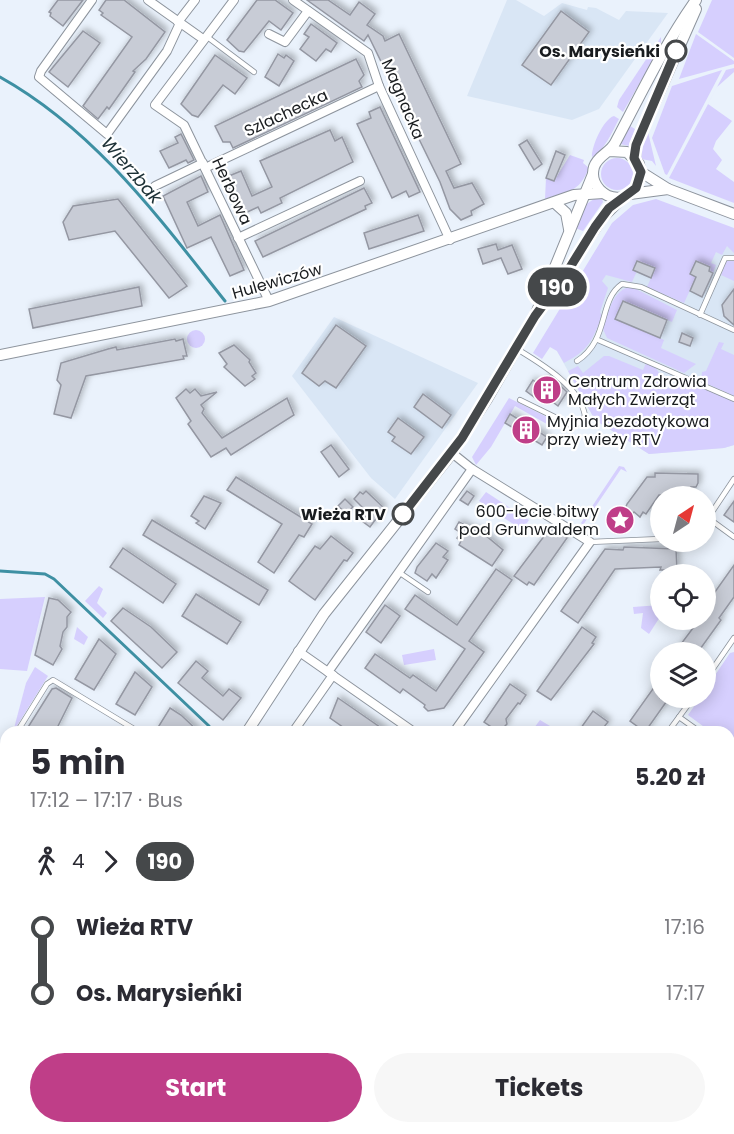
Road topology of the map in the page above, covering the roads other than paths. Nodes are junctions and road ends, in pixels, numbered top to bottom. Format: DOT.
graph roads {
  1 [pos="92,0"];
  2 [pos="148,0"];
  3 [pos="195,0"];
  4 [pos="234,0"];
  5 [pos="293,0"];
  6 [pos="698,0"];
  7 [pos="308,11"];
  8 [pos="179,23"];
  9 [pos="269,34"];
  10 [pos="204,38"];
  11 [pos="254,72"];
  12 [pos="379,86"];
  13 [pos="610,151"];
  14 [pos="634,158"];
  15 [pos="204,165"];
  16 [pos="641,172"];
  17 [pos="593,174"];
  18 [pos="360,182"];
  19 [pos="155,186"];
  20 [pos="668,189"];
  21 [pos="603,193"];
  22 [pos="584,195"];
  23 [pos="626,195"];
  24 [pos="555,203"];
  25 [pos="734,214"];
  26 [pos="569,231"];
  27 [pos="238,238"];
  28 [pos="450,240"];
  29 [pos="734,258"];
  30 [pos="269,301"];
  31 [pos="700,315"];
  32 [pos="535,316"];
  33 [pos="734,330"];
  34 [pos="598,340"];
  35 [pos="517,349"];
  36 [pos="0,355"];
  37 [pos="577,361"];
  38 [pos="734,399"];
  39 [pos="520,400"];
  40 [pos="452,453"];
  41 [pos="472,469"];
  42 [pos="734,480"];
  43 [pos="716,505"];
  44 [pos="716,524"];
  45 [pos="734,537"];
  46 [pos="650,539"];
  47 [pos="590,542"];
  48 [pos="400,573"];
  49 [pos="428,592"];
  50 [pos="734,638"];
  51 [pos="298,651"];
  52 [pos="716,664"];
  53 [pos="331,673"];
  54 [pos="686,708"];
  55 [pos="679,717"];
  56 [pos="21,726"];
  57 [pos="128,726"];
  58 [pos="251,726"];
  59 [pos="297,726"];
  60 [pos="406,726"];
  61 [pos="458,726"];
  62 [pos="672,726"];
  63 [pos="692,726"];
  1 -- 8 [label="street"];
  2 -- 8 [label="street"];
  3 -- 8 [label="street"];
  4 -- 10 [label="street"];
  5 -- 7 [label="street, Magnacka"];
  6 -- 13 [label="street"];
  6 -- 14 [label="street"];
  7 -- 9 [label="street"];
  7 -- 12 [label="street, Magnacka"];
  8 -- 10 [label="street"];
  10 -- 11 [label="lane"];
  10 -- 15 [label="street, Herbowa"];
  12 -- 15 [label="street, Szlachecka"];
  12 -- 28 [label="street, Magnacka"];
  13 -- 14 [label="street"];
  13 -- 17 [label="street"];
  14 -- 16 [label="street"];
  15 -- 19 [label="street, Szlachecka"];
  15 -- 27 [label="street, Herbowa"];
  16 -- 20 [label="street"];
  16 -- 23 [label="street"];
  17 -- 21 [label="street"];
  17 -- 22 [label="street"];
  18 -- 27 [label="street"];
  20 -- 23 [label="street"];
  20 -- 25 [label="street"];
  21 -- 22 [label="street, Hulewiczów"];
  21 -- 23 [label="street"];
  22 -- 24 [label="street, Hulewiczów"];
  22 -- 26 [label="street"];
  23 -- 32 [label="street"];
  24 -- 26 [label="street"];
  24 -- 28 [label="street, Hulewiczów"];
  26 -- 32 [label="street"];
  27 -- 30 [label="street, Herbowa"];
  28 -- 30 [label="street, Hulewiczów"];
  29 -- 31 [label="lane"];
  30 -- 36 [label="street, Hulewiczów"];
  31 -- 33 [label="lane"];
  31 -- 34 [label="lane"];
  32 -- 35 [label="street"];
  34 -- 37 [label="lane"];
  34 -- 38 [label="lane"];
  35 -- 39 [label="lane"];
  35 -- 40 [label="street"];
  40 -- 41 [label="street"];
  40 -- 51 [label="street"];
  41 -- 47 [label="street"];
  41 -- 48 [label="street"];
  42 -- 43 [label="lane"];
  44 -- 45 [label="lane"];
  46 -- 47 [label="lane"];
  47 -- 61 [label="street"];
  48 -- 49 [label="lane"];
  48 -- 53 [label="street"];
  50 -- 52 [label="lane"];
  51 -- 53 [label="street"];
  51 -- 58 [label="street"];
  53 -- 59 [label="street"];
  53 -- 60 [label="street"];
  54 -- 55 [label="lane"];
  55 -- 62 [label="lane"];
  55 -- 63 [label="lane"];
  56 -- 57 [label="lane"];
}
